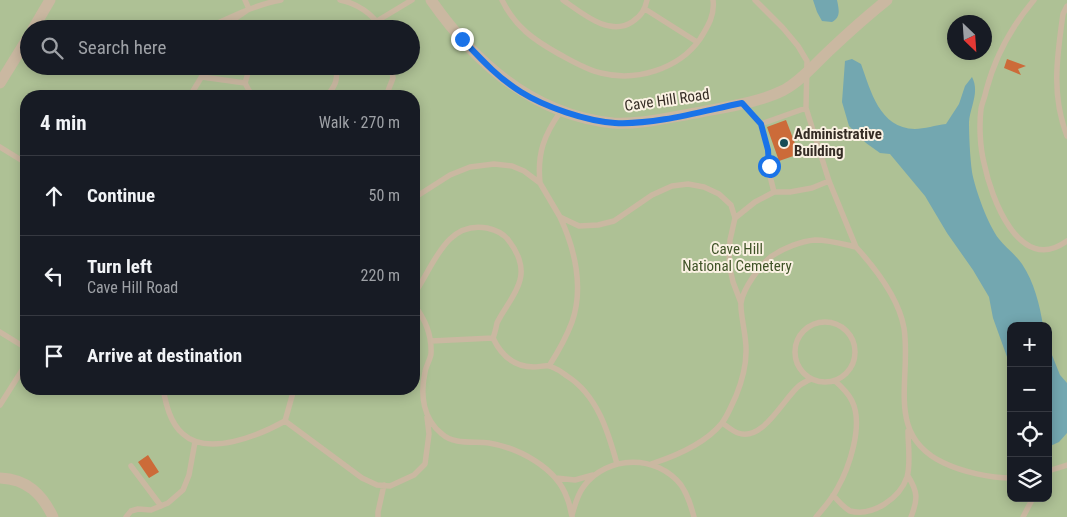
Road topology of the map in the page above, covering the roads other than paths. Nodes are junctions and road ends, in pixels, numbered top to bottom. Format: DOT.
graph roads {
  1 [pos="50,0"];
  2 [pos="245,0"];
  3 [pos="281,0"];
  4 [pos="340,0"];
  5 [pos="412,0"];
  6 [pos="431,0"];
  7 [pos="502,0"];
  8 [pos="563,0"];
  9 [pos="647,0"];
  10 [pos="713,0"];
  11 [pos="755,0"];
  12 [pos="886,0"];
  13 [pos="1034,0"];
  14 [pos="1067,6"];
  15 [pos="249,9"];
  16 [pos="645,9"];
  17 [pos="38,20"];
  18 [pos="225,20"];
  19 [pos="235,20"];
  20 [pos="376,20"];
  21 [pos="379,20"];
  22 [pos="697,42"];
  23 [pos="20,52"];
  24 [pos="807,71"];
  25 [pos="247,75"];
  26 [pos="337,75"];
  27 [pos="392,75"];
  28 [pos="202,77"];
  29 [pos="0,83"];
  30 [pos="245,84"];
  31 [pos="194,90"];
  32 [pos="248,90"];
  33 [pos="333,90"];
  34 [pos="388,90"];
  35 [pos="742,103"];
  36 [pos="806,108"];
  37 [pos="561,110"];
  38 [pos="761,124"];
  39 [pos="1067,136"];
  40 [pos="0,147"];
  41 [pos="20,159"];
  42 [pos="828,181"];
  43 [pos="540,183"];
  44 [pos="774,192"];
  45 [pos="420,194"];
  46 [pos="560,218"];
  47 [pos="735,218"];
  48 [pos="1067,241"];
  49 [pos="856,247"];
  50 [pos="420,285"];
  51 [pos="741,303"];
  52 [pos="420,314"];
  53 [pos="0,332"];
  54 [pos="493,338"];
  55 [pos="431,341"];
  56 [pos="20,344"];
  57 [pos="549,366"];
  58 [pos="20,373"];
  59 [pos="811,379"];
  60 [pos="835,380"];
  61 [pos="165,395"];
  62 [pos="292,395"];
  63 [pos="0,405"];
  64 [pos="426,415"];
  65 [pos="285,421"];
  66 [pos="722,423"];
  67 [pos="908,429"];
  68 [pos="195,442"];
  69 [pos="617,464"];
  70 [pos="651,464"];
  71 [pos="1067,465"];
  72 [pos="131,466"];
  73 [pos="1056,469"];
  74 [pos="1052,470"];
  75 [pos="1067,471"];
  76 [pos="595,475"];
  77 [pos="908,476"];
  78 [pos="1007,477"];
  79 [pos="0,478"];
  80 [pos="556,478"];
  81 [pos="384,485"];
  82 [pos="833,495"];
  83 [pos="1031,502"];
  84 [pos="161,506"];
  85 [pos="852,514"];
  86 [pos="377,515"];
  87 [pos="52,517"];
  88 [pos="126,517"];
  89 [pos="572,517"];
  90 [pos="694,517"];
  91 [pos="816,517"];
  92 [pos="910,517"];
  93 [pos="1022,517"];
  1 -- 17 [label="street"];
  2 -- 15 [label="lane"];
  3 -- 15 [label="lane"];
  4 -- 20 [label="lane"];
  5 -- 21 [label="lane"];
  6 -- 37 [label="street, Cave Hill Road"];
  7 -- 22 [label="lane"];
  8 -- 16 [label="lane"];
  9 -- 16 [label="lane"];
  10 -- 22 [label="lane"];
  11 -- 24 [label="lane"];
  12 -- 24 [label="street, Cave Hill Road"];
  13 -- 48 [label="lane"];
  14 -- 39 [label="lane"];
  15 -- 18 [label="lane"];
  15 -- 19 [label="lane"];
  16 -- 22 [label="lane"];
  23 -- 29 [label="street"];
  24 -- 35 [label="street, Cave Hill Road"];
  24 -- 36 [label="lane"];
  25 -- 30 [label="lane"];
  26 -- 33 [label="lane"];
  27 -- 34 [label="lane"];
  28 -- 30 [label="lane"];
  28 -- 31 [label="lane"];
  30 -- 32 [label="lane"];
  35 -- 37 [label="street, Cave Hill Road"];
  35 -- 38 [label="lane"];
  36 -- 38 [label="lane"];
  36 -- 42 [label="lane"];
  37 -- 43 [label="lane"];
  38 -- 44 [label="lane"];
  40 -- 41 [label="lane"];
  42 -- 44 [label="lane"];
  42 -- 49 [label="lane"];
  43 -- 45 [label="lane"];
  43 -- 46 [label="lane"];
  44 -- 47 [label="lane"];
  46 -- 47 [label="lane"];
  46 -- 57 [label="lane"];
  47 -- 51 [label="lane"];
  49 -- 51 [label="lane"];
  49 -- 67 [label="lane"];
  50 -- 54 [label="lane"];
  51 -- 66 [label="lane"];
  52 -- 55 [label="lane"];
  53 -- 56 [label="lane"];
  54 -- 55 [label="lane"];
  54 -- 57 [label="lane"];
  55 -- 64 [label="lane"];
  57 -- 69 [label="lane"];
  58 -- 63 [label="lane"];
  59 -- 60 [label="lane"];
  59 -- 60 [label="lane"];
  59 -- 66 [label="lane"];
  60 -- 82 [label="lane"];
  61 -- 68 [label="lane"];
  62 -- 65 [label="lane"];
  64 -- 80 [label="lane"];
  64 -- 81 [label="lane"];
  65 -- 68 [label="lane"];
  65 -- 81 [label="lane"];
  66 -- 70 [label="lane"];
  67 -- 77 [label="lane"];
  67 -- 78 [label="lane"];
  68 -- 84 [label="lane"];
  69 -- 70 [label="lane"];
  69 -- 76 [label="lane"];
  70 -- 90 [label="lane"];
  71 -- 73 [label="lane"];
  72 -- 84 [label="lane"];
  73 -- 74 [label="lane"];
  73 -- 75 [label="lane"];
  76 -- 80 [label="lane"];
  76 -- 89 [label="lane"];
  77 -- 85 [label="lane"];
  77 -- 92 [label="lane"];
  79 -- 87 [label="street"];
  80 -- 89 [label="lane"];
  81 -- 86 [label="lane"];
  82 -- 85 [label="lane"];
  82 -- 91 [label="lane"];
  83 -- 93 [label="lane"];
  84 -- 88 [label="lane"];
}
